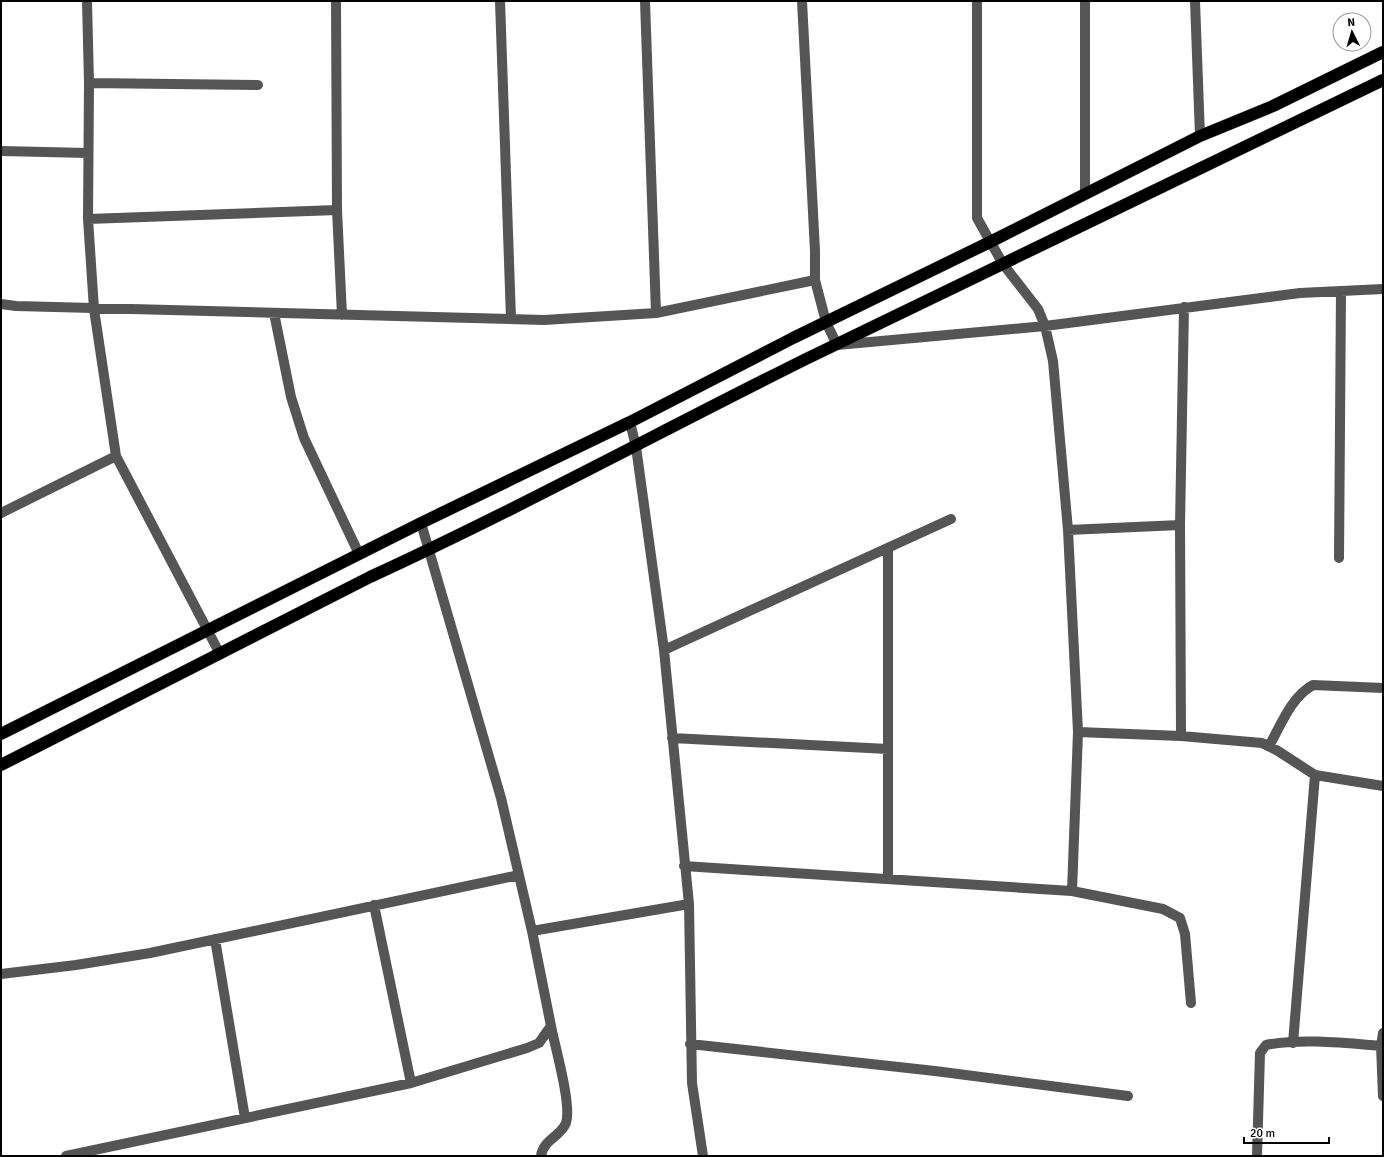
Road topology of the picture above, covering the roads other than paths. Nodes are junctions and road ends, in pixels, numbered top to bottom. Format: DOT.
graph roads {
  1 [pos="87,1"];
  2 [pos="336,1"];
  3 [pos="500,1"];
  4 [pos="645,1"];
  5 [pos="802,1"];
  6 [pos="977,1"];
  7 [pos="1085,1"];
  8 [pos="1194,1"];
  9 [pos="1383,52"];
  10 [pos="1383,80"];
  11 [pos="89,83"];
  12 [pos="258,85"];
  13 [pos="1200,136"];
  14 [pos="1,151"];
  15 [pos="88,153"];
  16 [pos="1085,194"];
  17 [pos="338,210"];
  18 [pos="88,219"];
  19 [pos="990,242"];
  20 [pos="1003,264"];
  21 [pos="815,280"];
  22 [pos="1383,288"];
  23 [pos="1341,291"];
  24 [pos="1,304"];
  25 [pos="1184,307"];
  26 [pos="94,309"];
  27 [pos="274,313"];
  28 [pos="656,313"];
  29 [pos="342,315"];
  30 [pos="510,319"];
  31 [pos="826,322"];
  32 [pos="1045,326"];
  33 [pos="837,345"];
  34 [pos="630,422"];
  35 [pos="636,447"];
  36 [pos="116,456"];
  37 [pos="1,513"];
  38 [pos="950,519"];
  39 [pos="421,522"];
  40 [pos="1180,525"];
  41 [pos="1068,530"];
  42 [pos="888,548"];
  43 [pos="430,549"];
  44 [pos="358,554"];
  45 [pos="1339,558"];
  46 [pos="206,630"];
  47 [pos="664,650"];
  48 [pos="220,654"];
  49 [pos="1383,688"];
  50 [pos="1078,732"];
  51 [pos="1,734"];
  52 [pos="1181,736"];
  53 [pos="672,738"];
  54 [pos="1269,746"];
  55 [pos="888,749"];
  56 [pos="1,765"];
  57 [pos="1315,775"];
  58 [pos="1383,786"];
  59 [pos="684,866"];
  60 [pos="519,875"];
  61 [pos="888,879"];
  62 [pos="1072,891"];
  63 [pos="689,904"];
  64 [pos="374,905"];
  65 [pos="532,931"];
  66 [pos="215,939"];
  67 [pos="1,974"];
  68 [pos="1191,1003"];
  69 [pos="551,1026"];
  70 [pos="1383,1033"];
  71 [pos="1293,1043"];
  72 [pos="690,1044"];
  73 [pos="1381,1046"];
  74 [pos="411,1082"];
  75 [pos="1128,1096"];
  76 [pos="1383,1096"];
  77 [pos="245,1118"];
  78 [pos="66,1156"];
  79 [pos="541,1156"];
  80 [pos="703,1156"];
  81 [pos="1257,1156"];
  1 -- 11 [label="street"];
  2 -- 17 [label="street"];
  3 -- 30 [label="street"];
  4 -- 28 [label="street"];
  5 -- 21 [label="street"];
  6 -- 19 [label="street"];
  7 -- 16 [label="street"];
  8 -- 13 [label="street"];
  9 -- 13 [label="highway"];
  10 -- 20 [label="highway"];
  11 -- 12 [label="street"];
  11 -- 15 [label="street"];
  13 -- 16 [label="highway"];
  14 -- 15 [label="street"];
  15 -- 18 [label="street"];
  16 -- 19 [label="highway"];
  17 -- 18 [label="street"];
  17 -- 29 [label="street"];
  18 -- 26 [label="street"];
  19 -- 20 [label="street"];
  19 -- 31 [label="highway"];
  20 -- 32 [label="street"];
  20 -- 33 [label="highway"];
  21 -- 28 [label="street"];
  21 -- 31 [label="street"];
  22 -- 23 [label="street"];
  23 -- 25 [label="street"];
  23 -- 45 [label="street"];
  24 -- 26 [label="street"];
  25 -- 32 [label="street"];
  25 -- 40 [label="street"];
  26 -- 27 [label="street"];
  26 -- 36 [label="street"];
  27 -- 29 [label="street"];
  27 -- 44 [label="street"];
  28 -- 30 [label="street"];
  29 -- 30 [label="street"];
  31 -- 33 [label="street"];
  31 -- 34 [label="highway"];
  32 -- 33 [label="street"];
  32 -- 41 [label="street"];
  33 -- 35 [label="highway"];
  34 -- 35 [label="street"];
  34 -- 39 [label="highway"];
  35 -- 43 [label="highway"];
  35 -- 47 [label="street"];
  36 -- 37 [label="street"];
  36 -- 46 [label="street"];
  38 -- 42 [label="street"];
  39 -- 43 [label="street"];
  39 -- 44 [label="highway"];
  40 -- 41 [label="street"];
  40 -- 52 [label="street"];
  41 -- 50 [label="street"];
  42 -- 47 [label="street"];
  42 -- 55 [label="street"];
  43 -- 48 [label="highway"];
  43 -- 60 [label="street"];
  44 -- 46 [label="highway"];
  46 -- 48 [label="street"];
  46 -- 51 [label="highway"];
  47 -- 53 [label="street"];
  48 -- 56 [label="highway"];
  49 -- 54 [label="street"];
  50 -- 52 [label="street"];
  50 -- 62 [label="street"];
  52 -- 54 [label="street"];
  53 -- 55 [label="street"];
  53 -- 59 [label="street"];
  54 -- 57 [label="street"];
  55 -- 61 [label="street"];
  57 -- 58 [label="street"];
  57 -- 71 [label="street"];
  59 -- 61 [label="street"];
  59 -- 63 [label="street"];
  60 -- 64 [label="street"];
  60 -- 65 [label="street"];
  61 -- 62 [label="street"];
  62 -- 68 [label="street"];
  63 -- 65 [label="street"];
  63 -- 72 [label="street"];
  64 -- 66 [label="street"];
  64 -- 74 [label="street"];
  65 -- 69 [label="street"];
  66 -- 67 [label="street"];
  66 -- 77 [label="street"];
  69 -- 74 [label="street"];
  69 -- 79 [label="street"];
  70 -- 73 [label="street"];
  71 -- 73 [label="street"];
  71 -- 81 [label="street"];
  72 -- 75 [label="street"];
  72 -- 80 [label="street"];
  73 -- 76 [label="street"];
  74 -- 77 [label="street"];
  77 -- 78 [label="street"];
}
